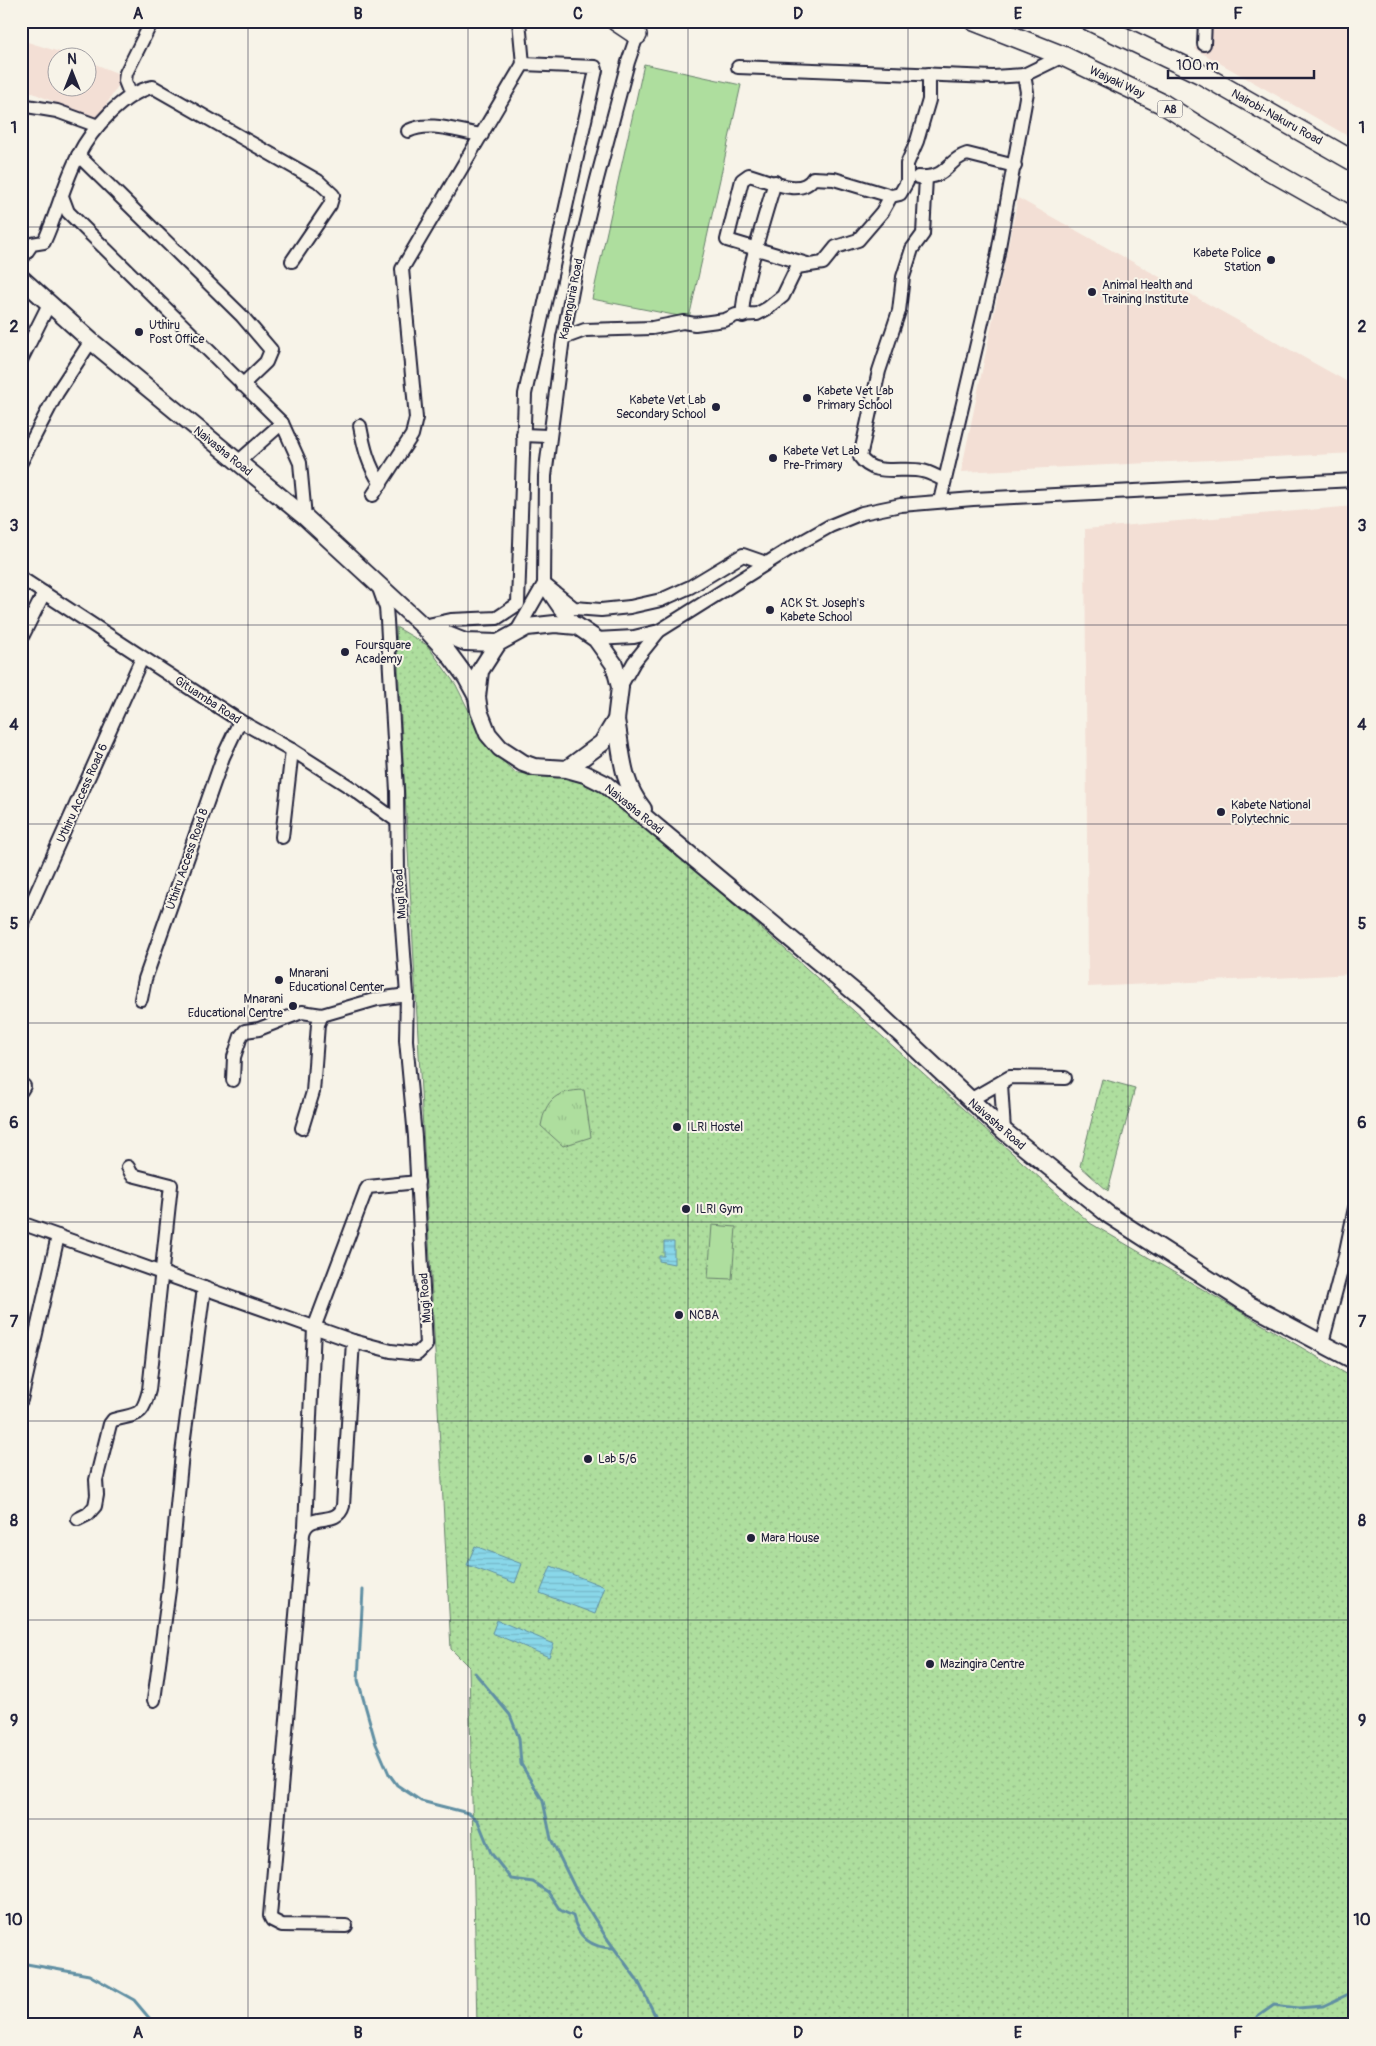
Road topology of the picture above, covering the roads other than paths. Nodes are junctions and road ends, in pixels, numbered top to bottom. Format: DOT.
graph roads {
  1 [pos="152,21"];
  2 [pos="518,21"];
  3 [pos="616,21"];
  4 [pos="974,21"];
  5 [pos="1090,21"];
  6 [pos="1205,21"];
  7 [pos="639,28"];
  8 [pos="1204,44"];
  9 [pos="1063,56"];
  10 [pos="523,64"];
  11 [pos="738,67"];
  12 [pos="930,74"];
  13 [pos="1024,75"];
  14 [pos="131,96"];
  15 [pos="21,105"];
  16 [pos="98,126"];
  17 [pos="408,131"];
  18 [pos="482,135"];
  19 [pos="78,155"];
  20 [pos="1354,161"];
  21 [pos="1015,166"];
  22 [pos="926,177"];
  23 [pos="775,182"];
  24 [pos="907,182"];
  25 [pos="62,196"];
  26 [pos="891,196"];
  27 [pos="1355,219"];
  28 [pos="26,241"];
  29 [pos="757,248"];
  30 [pos="21,260"];
  31 [pos="292,262"];
  32 [pos="807,264"];
  33 [pos="21,278"];
  34 [pos="49,304"];
  35 [pos="743,316"];
  36 [pos="563,338"];
  37 [pos="91,341"];
  38 [pos="21,360"];
  39 [pos="242,385"];
  40 [pos="282,423"];
  41 [pos="360,426"];
  42 [pos="523,434"];
  43 [pos="548,436"];
  44 [pos="21,462"];
  45 [pos="238,462"];
  46 [pos="944,480"];
  47 [pos="1355,480"];
  48 [pos="381,484"];
  49 [pos="373,495"];
  50 [pos="940,501"];
  51 [pos="305,517"];
  52 [pos="766,563"];
  53 [pos="21,578"];
  54 [pos="544,584"];
  55 [pos="379,588"];
  56 [pos="44,593"];
  57 [pos="420,624"];
  58 [pos="577,626"];
  59 [pos="517,631"];
  60 [pos="659,631"];
  61 [pos="21,639"];
  62 [pos="596,639"];
  63 [pos="498,643"];
  64 [pos="142,658"];
  65 [pos="620,687"];
  66 [pos="477,697"];
  67 [pos="616,720"];
  68 [pos="240,721"];
  69 [pos="292,750"];
  70 [pos="566,769"];
  71 [pos="397,821"];
  72 [pos="282,837"];
  73 [pos="673,841"];
  74 [pos="21,927"];
  75 [pos="407,995"];
  76 [pos="141,998"];
  77 [pos="322,1015"];
  78 [pos="1065,1078"];
  79 [pos="233,1080"];
  80 [pos="1001,1084"];
  81 [pos="970,1100"];
  82 [pos="302,1128"];
  83 [pos="1004,1131"];
  84 [pos="128,1167"];
  85 [pos="418,1182"];
  86 [pos="1355,1208"];
  87 [pos="21,1223"];
  88 [pos="58,1236"];
  89 [pos="163,1274"];
  90 [pos="204,1288"];
  91 [pos="314,1328"];
  92 [pos="353,1340"];
  93 [pos="1322,1343"];
  94 [pos="1355,1362"];
  95 [pos="21,1400"];
  96 [pos="78,1519"];
  97 [pos="305,1527"];
  98 [pos="154,1700"];
  99 [pos="346,1926"];
  1 -- 14 [label="street"];
  2 -- 10 [label="street"];
  3 -- 7 [label="highway"];
  4 -- 9 [label="highway, Waiyaki Way / A8"];
  5 -- 20 [label="highway, Nairobi-Nakuru Road"];
  6 -- 8 [label="street"];
  7 -- 36 [label="street, Kapenguria Road"];
  9 -- 13 [label="street"];
  9 -- 27 [label="highway, Waiyaki Way / A8"];
  10 -- 18 [label="street"];
  10 -- 42 [label="street"];
  11 -- 12 [label="street"];
  12 -- 13 [label="street"];
  12 -- 24 [label="street"];
  13 -- 21 [label="street"];
  14 -- 16 [label="street"];
  14 -- 31 [label="street"];
  15 -- 16 [label="street"];
  16 -- 19 [label="street"];
  17 -- 18 [label="street"];
  18 -- 48 [label="street"];
  19 -- 25 [label="street"];
  19 -- 39 [label="street"];
  21 -- 22 [label="street"];
  21 -- 46 [label="street"];
  22 -- 24 [label="street"];
  22 -- 46 [label="street"];
  23 -- 26 [label="street"];
  23 -- 29 [label="street"];
  23 -- 29 [label="street"];
  24 -- 26 [label="street"];
  25 -- 28 [label="street"];
  25 -- 39 [label="street"];
  26 -- 32 [label="street"];
  28 -- 30 [label="street"];
  29 -- 32 [label="street"];
  29 -- 35 [label="street"];
  32 -- 35 [label="street"];
  33 -- 34 [label="main road, Naivasha Road"];
  34 -- 37 [label="main road, Naivasha Road"];
  34 -- 38 [label="street"];
  35 -- 36 [label="street"];
  36 -- 43 [label="street, Kapenguria Road"];
  37 -- 44 [label="street"];
  37 -- 45 [label="main road, Naivasha Road"];
  39 -- 40 [label="street"];
  40 -- 45 [label="street"];
  40 -- 51 [label="street"];
  41 -- 48 [label="street"];
  42 -- 43 [label="street"];
  42 -- 57 [label="street"];
  43 -- 54 [label="street, Kapenguria Road"];
  45 -- 51 [label="main road, Naivasha Road"];
  46 -- 50 [label="street"];
  47 -- 50 [label="street"];
  48 -- 49 [label="street"];
  50 -- 52 [label="street"];
  51 -- 55 [label="main road, Naivasha Road"];
  52 -- 54 [label="street"];
  52 -- 60 [label="street"];
  53 -- 56 [label="street, Gituamba Road"];
  54 -- 58 [label="street"];
  54 -- 59 [label="street, Kapenguria Road"];
  55 -- 57 [label="main road, Naivasha Road"];
  55 -- 71 [label="street, Mugi Road"];
  56 -- 61 [label="street"];
  56 -- 64 [label="street, Gituamba Road"];
  57 -- 63 [label="main road"];
  57 -- 66 [label="main road"];
  58 -- 59 [label="main road"];
  58 -- 62 [label="main road"];
  59 -- 63 [label="main road"];
  60 -- 62 [label="street"];
  60 -- 65 [label="street"];
  62 -- 65 [label="main road"];
  63 -- 66 [label="main road"];
  64 -- 68 [label="street, Gituamba Road"];
  64 -- 74 [label="street, Uthiru Access Road 6"];
  65 -- 67 [label="main road"];
  66 -- 70 [label="main road"];
  67 -- 70 [label="main road"];
  67 -- 73 [label="main road, Naivasha Road"];
  68 -- 69 [label="street, Gituamba Road"];
  68 -- 76 [label="street, Uthiru Access Road 8"];
  69 -- 71 [label="street, Gituamba Road"];
  69 -- 72 [label="street"];
  70 -- 73 [label="main road, Naivasha Road"];
  71 -- 75 [label="street, Mugi Road"];
  73 -- 81 [label="main road, Naivasha Road"];
  75 -- 77 [label="street"];
  75 -- 85 [label="street, Mugi Road"];
  77 -- 79 [label="street"];
  77 -- 82 [label="street"];
  78 -- 80 [label="street"];
  80 -- 81 [label="street"];
  80 -- 83 [label="street"];
  81 -- 83 [label="main road, Naivasha Road"];
  83 -- 93 [label="main road, Naivasha Road"];
  84 -- 89 [label="street"];
  85 -- 91 [label="street"];
  85 -- 92 [label="street, Mugi Road"];
  86 -- 93 [label="street"];
  87 -- 88 [label="street, Mugi Road"];
  88 -- 89 [label="street, Mugi Road"];
  88 -- 95 [label="street"];
  89 -- 90 [label="street, Mugi Road"];
  89 -- 96 [label="street"];
  90 -- 91 [label="street, Mugi Road"];
  90 -- 98 [label="street"];
  91 -- 92 [label="street, Mugi Road"];
  91 -- 97 [label="street"];
  92 -- 97 [label="street"];
  93 -- 94 [label="main road, Naivasha Road"];
  97 -- 99 [label="street"];
}
